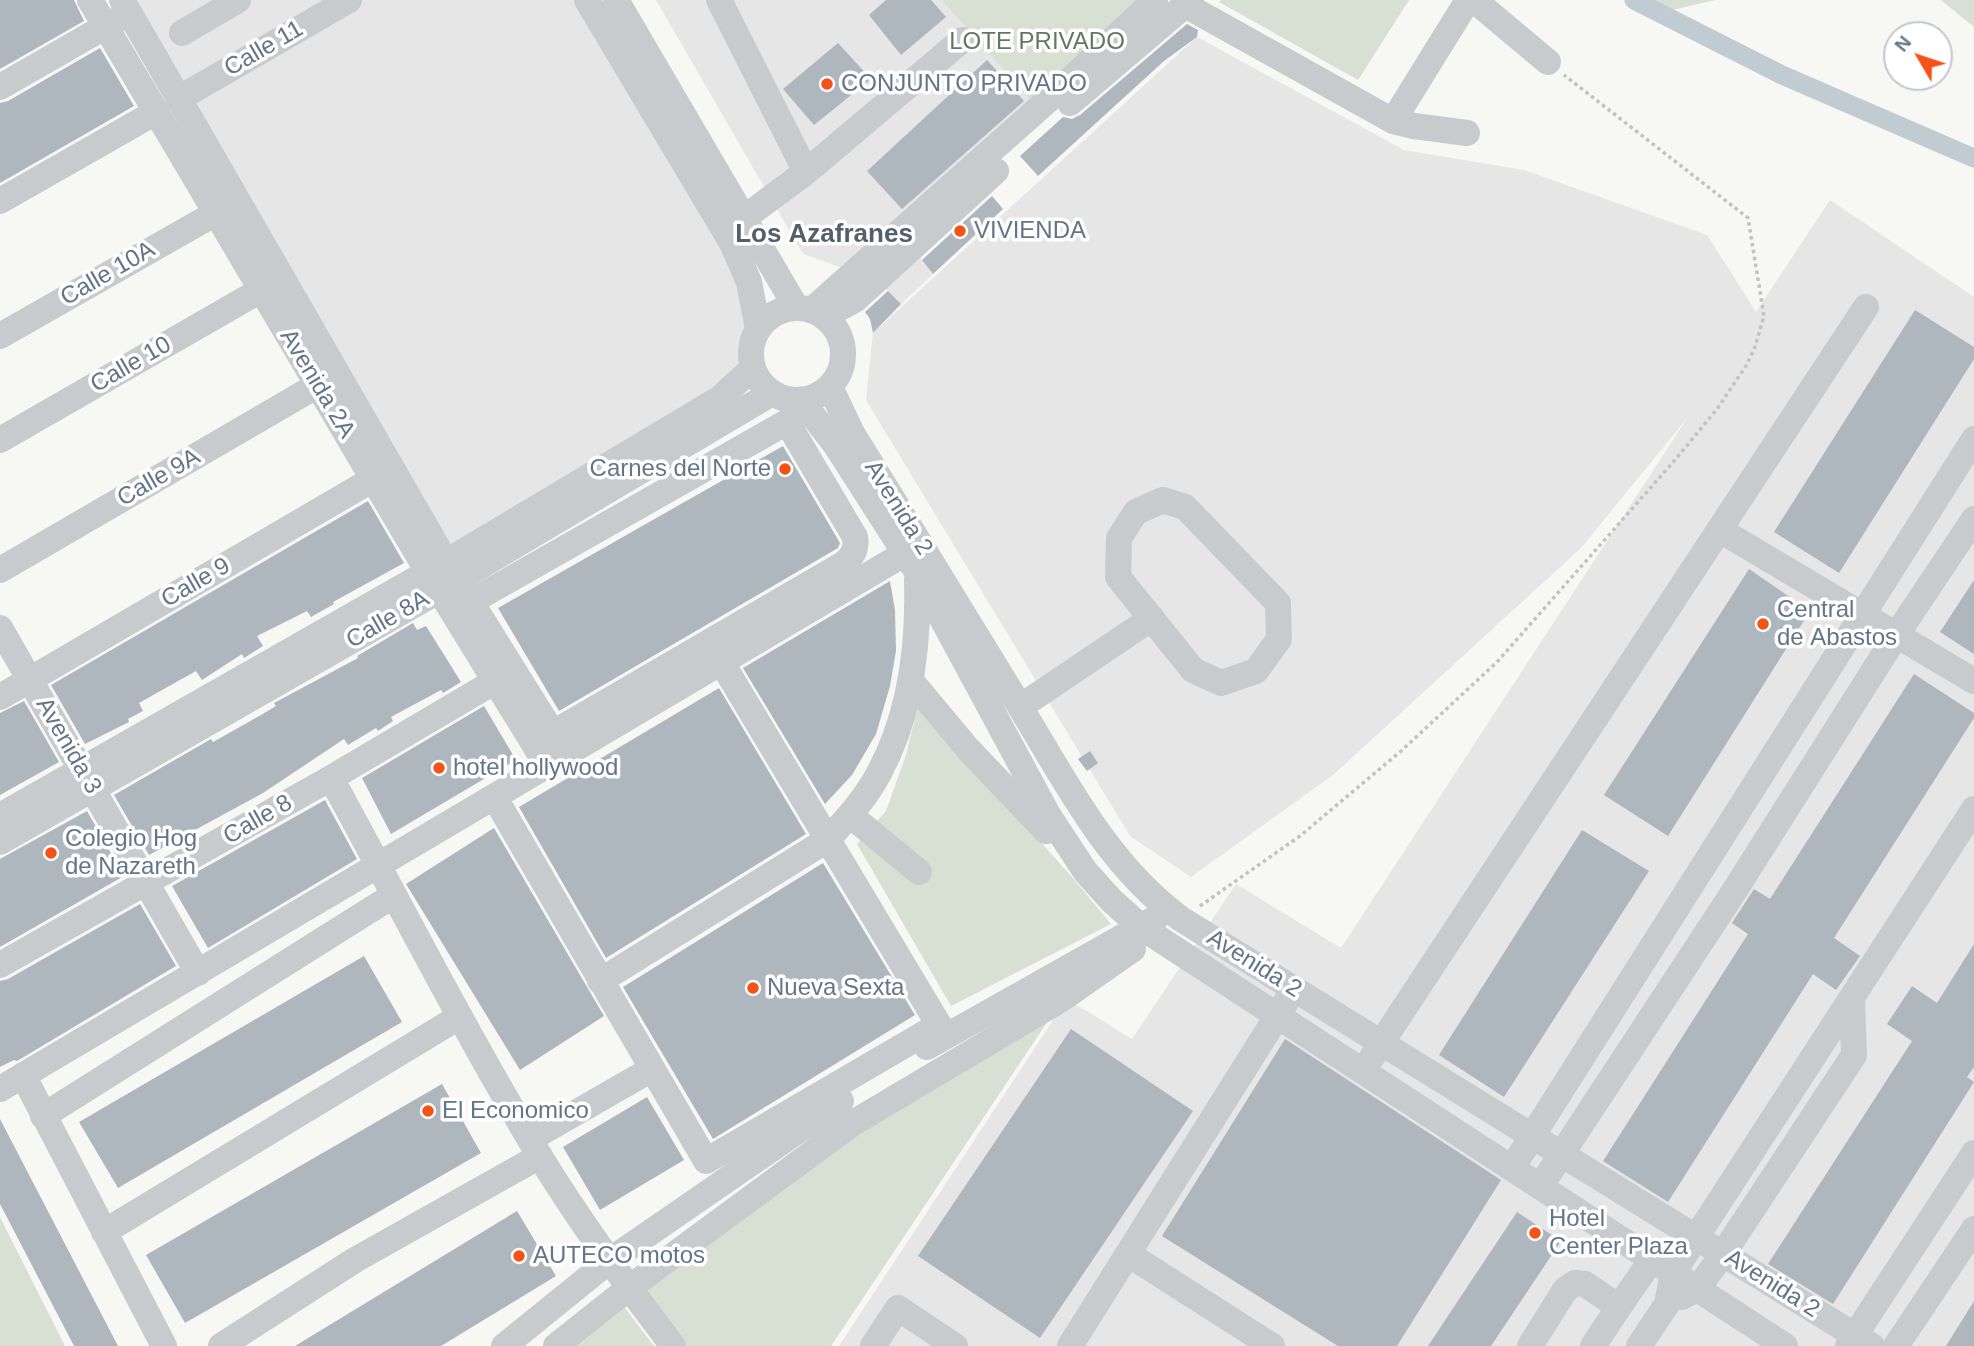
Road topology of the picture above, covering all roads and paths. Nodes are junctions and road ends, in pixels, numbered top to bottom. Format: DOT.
graph roads {
  1 [pos="90,0"];
  2 [pos="238,0"];
  3 [pos="349,0"];
  4 [pos="587,0"];
  5 [pos="616,0"];
  6 [pos="719,0"];
  7 [pos="1155,0"];
  8 [pos="1468,0"];
  9 [pos="1474,0"];
  10 [pos="1188,3"];
  11 [pos="125,6"];
  12 [pos="105,26"];
  13 [pos="182,33"];
  14 [pos="962,40"];
  15 [pos="1548,62"];
  16 [pos="0,87"];
  17 [pos="1062,99"];
  18 [pos="167,105"];
  19 [pos="1393,121"];
  20 [pos="1467,133"];
  21 [pos="806,172"];
  22 [pos="0,201"];
  23 [pos="216,213"];
  24 [pos="744,218"];
  25 [pos="261,290"];
  26 [pos="1867,307"];
  27 [pos="811,311"];
  28 [pos="758,329"];
  29 [pos="0,336"];
  30 [pos="753,368"];
  31 [pos="318,386"];
  32 [pos="830,387"];
  33 [pos="784,403"];
  34 [pos="1974,439"];
  35 [pos="0,440"];
  36 [pos="382,474"];
  37 [pos="1974,519"];
  38 [pos="1720,530"];
  39 [pos="910,563"];
  40 [pos="0,570"];
  41 [pos="449,581"];
  42 [pos="1863,614"];
  43 [pos="1152,618"];
  44 [pos="0,628"];
  45 [pos="1897,634"];
  46 [pos="722,663"];
  47 [pos="505,676"];
  48 [pos="30,680"];
  49 [pos="1974,681"];
  50 [pos="912,682"];
  51 [pos="0,697"];
  52 [pos="1020,707"];
  53 [pos="553,733"];
  54 [pos="557,761"];
  55 [pos="331,778"];
  56 [pos="87,779"];
  57 [pos="495,798"];
  58 [pos="1974,809"];
  59 [pos="850,815"];
  60 [pos="0,816"];
  61 [pos="827,840"];
  62 [pos="0,842"];
  63 [pos="379,866"];
  64 [pos="1085,871"];
  65 [pos="919,872"];
  66 [pos="1700,872"];
  67 [pos="147,884"];
  68 [pos="1734,893"];
  69 [pos="394,895"];
  70 [pos="1175,915"];
  71 [pos="1148,931"];
  72 [pos="0,965"];
  73 [pos="198,972"];
  74 [pos="600,981"];
  75 [pos="1294,989"];
  76 [pos="1852,1000"];
  77 [pos="1278,1016"];
  78 [pos="459,1017"];
  79 [pos="1382,1043"];
  80 [pos="652,1069"];
  81 [pos="1363,1071"];
  82 [pos="23,1075"];
  83 [pos="1570,1076"];
  84 [pos="0,1089"];
  85 [pos="1601,1094"];
  86 [pos="43,1116"];
  87 [pos="1532,1136"];
  88 [pos="535,1148"];
  89 [pos="1974,1153"];
  90 [pos="1562,1154"];
  91 [pos="1512,1168"];
  92 [pos="1733,1181"];
  93 [pos="1540,1186"];
  94 [pos="1761,1199"];
  95 [pos="1974,1229"];
  96 [pos="104,1232"];
  97 [pos="1696,1237"];
  98 [pos="1128,1254"];
  99 [pos="1723,1254"];
  100 [pos="609,1261"];
  101 [pos="1662,1266"];
  102 [pos="628,1288"];
  103 [pos="1697,1289"];
  104 [pos="1882,1294"];
  105 [pos="1667,1304"];
  106 [pos="1619,1307"];
  107 [pos="1916,1315"];
  108 [pos="1858,1342"];
  109 [pos="876,1345"];
  110 [pos="164,1346"];
  111 [pos="221,1346"];
  112 [pos="504,1346"];
  113 [pos="556,1346"];
  114 [pos="673,1346"];
  115 [pos="955,1346"];
  116 [pos="1070,1346"];
  117 [pos="1272,1346"];
  118 [pos="1530,1346"];
  119 [pos="1593,1346"];
  120 [pos="1639,1346"];
  121 [pos="1785,1346"];
  122 [pos="1896,1346"];
  1 -- 12 [label="street, Avenida 2A"];
  2 -- 13 [label="street"];
  3 -- 18 [label="street, Calle 11"];
  4 -- 28 [label="street"];
  5 -- 24 [label="street"];
  6 -- 21 [label="street"];
  7 -- 17 [label="street"];
  8 -- 19 [label="street"];
  9 -- 15 [label="street"];
  10 -- 17 [label="street"];
  10 -- 19 [label="street"];
  11 -- 12 [label="street"];
  11 -- 18 [label="street, Avenida 2A"];
  12 -- 16 [label="street"];
  12 -- 18 [label="street, Avenida 2A"];
  14 -- 21 [label="street"];
  15 -- 70 [label="path"];
  17 -- 27 [label="street"];
  18 -- 22 [label="street, Calle 11"];
  18 -- 23 [label="street, Avenida 2A"];
  18 -- 36 [label="street, Avenida 2A"];
  19 -- 20 [label="street"];
  21 -- 24 [label="street"];
  23 -- 25 [label="street, Avenida 2A"];
  23 -- 29 [label="street, Calle 10A"];
  24 -- 27 [label="street"];
  25 -- 31 [label="street, Avenida 2A"];
  25 -- 35 [label="street, Calle 10"];
  26 -- 38 [label="street"];
  27 -- 28 [label="street"];
  27 -- 32 [label="street"];
  28 -- 30 [label="street"];
  30 -- 33 [label="street"];
  30 -- 41 [label="street, Calle 8A"];
  31 -- 36 [label="street, Avenida 2A"];
  31 -- 40 [label="street, Calle 9A"];
  32 -- 33 [label="street"];
  32 -- 52 [label="street, Avenida 2"];
  33 -- 39 [label="street, Avenida 2"];
  33 -- 41 [label="street, Calle 8A"];
  33 -- 53 [label="street"];
  34 -- 42 [label="street"];
  36 -- 41 [label="street, Avenida 2A"];
  36 -- 48 [label="street, Calle 9"];
  37 -- 45 [label="street"];
  38 -- 42 [label="street"];
  38 -- 79 [label="street"];
  39 -- 46 [label="street"];
  39 -- 50 [label="street"];
  39 -- 64 [label="street, Avenida 2"];
  41 -- 47 [label="street, Avenida 2A"];
  41 -- 56 [label="street, Calle 8A"];
  42 -- 45 [label="street"];
  42 -- 66 [label="street"];
  43 -- 43 [label="street"];
  43 -- 52 [label="street"];
  44 -- 48 [label="street, Avenida 3"];
  45 -- 49 [label="street"];
  45 -- 68 [label="street"];
  46 -- 54 [label="street"];
  46 -- 61 [label="street"];
  47 -- 53 [label="street, Avenida 2A"];
  47 -- 54 [label="street, Avenida 2A"];
  47 -- 55 [label="street, Calle 8"];
  48 -- 51 [label="street, Calle 9"];
  48 -- 56 [label="street, Avenida 3"];
  50 -- 59 [label="street"];
  50 -- 64 [label="street"];
  52 -- 70 [label="street, Avenida 2"];
  53 -- 54 [label="street, Avenida 2A"];
  54 -- 57 [label="street"];
  55 -- 63 [label="street"];
  55 -- 67 [label="street, Calle 8"];
  56 -- 60 [label="street, Calle 8A"];
  56 -- 62 [label="street, Calle 8A"];
  56 -- 67 [label="street, Avenida 3"];
  57 -- 63 [label="street"];
  57 -- 74 [label="street"];
  58 -- 76 [label="street"];
  59 -- 61 [label="street"];
  59 -- 65 [label="street"];
  61 -- 74 [label="street"];
  61 -- 80 [label="street"];
  63 -- 69 [label="street"];
  63 -- 73 [label="street"];
  64 -- 71 [label="street, Avenida 2"];
  66 -- 68 [label="street"];
  66 -- 83 [label="street"];
  67 -- 72 [label="street, Calle 8"];
  67 -- 73 [label="street, Avenida 3"];
  68 -- 85 [label="street"];
  69 -- 78 [label="street"];
  69 -- 86 [label="street"];
  70 -- 71 [label="street"];
  70 -- 75 [label="street, Avenida 2"];
  71 -- 77 [label="street, Avenida 2"];
  71 -- 100 [label="street"];
  71 -- 102 [label="street"];
  73 -- 82 [label="street"];
  74 -- 80 [label="street"];
  75 -- 77 [label="street"];
  75 -- 79 [label="street, Avenida 2"];
  76 -- 92 [label="street"];
  76 -- 94 [label="street"];
  77 -- 81 [label="street, Avenida 2"];
  77 -- 98 [label="street"];
  78 -- 88 [label="street"];
  78 -- 96 [label="street"];
  79 -- 81 [label="street"];
  79 -- 87 [label="street, Avenida 2"];
  80 -- 88 [label="street"];
  81 -- 91 [label="street, Avenida 2"];
  82 -- 84 [label="street"];
  82 -- 86 [label="street"];
  83 -- 85 [label="street"];
  83 -- 87 [label="street"];
  85 -- 90 [label="street"];
  86 -- 96 [label="street"];
  87 -- 90 [label="street, Avenida 2"];
  87 -- 91 [label="street"];
  88 -- 100 [label="street"];
  88 -- 111 [label="street"];
  89 -- 104 [label="street"];
  90 -- 93 [label="street"];
  90 -- 97 [label="street, Avenida 2"];
  91 -- 93 [label="street, Avenida 2"];
  92 -- 94 [label="street"];
  92 -- 97 [label="street"];
  93 -- 101 [label="street, Avenida 2"];
  94 -- 99 [label="street"];
  95 -- 107 [label="street"];
  96 -- 110 [label="street"];
  97 -- 99 [label="street, Avenida 2"];
  97 -- 101 [label="street"];
  98 -- 116 [label="street"];
  98 -- 117 [label="street"];
  99 -- 103 [label="street"];
  99 -- 108 [label="street, Avenida 2"];
  100 -- 102 [label="street"];
  100 -- 112 [label="street"];
  101 -- 103 [label="street, Avenida 2"];
  101 -- 105 [label="street"];
  101 -- 106 [label="street"];
  102 -- 113 [label="street"];
  102 -- 114 [label="street"];
  103 -- 105 [label="street"];
  103 -- 121 [label="street, Avenida 2"];
  104 -- 107 [label="street"];
  104 -- 108 [label="street"];
  105 -- 120 [label="street"];
  106 -- 118 [label="street"];
  106 -- 119 [label="street"];
  107 -- 122 [label="street"];
  109 -- 115 [label="street"];
}
